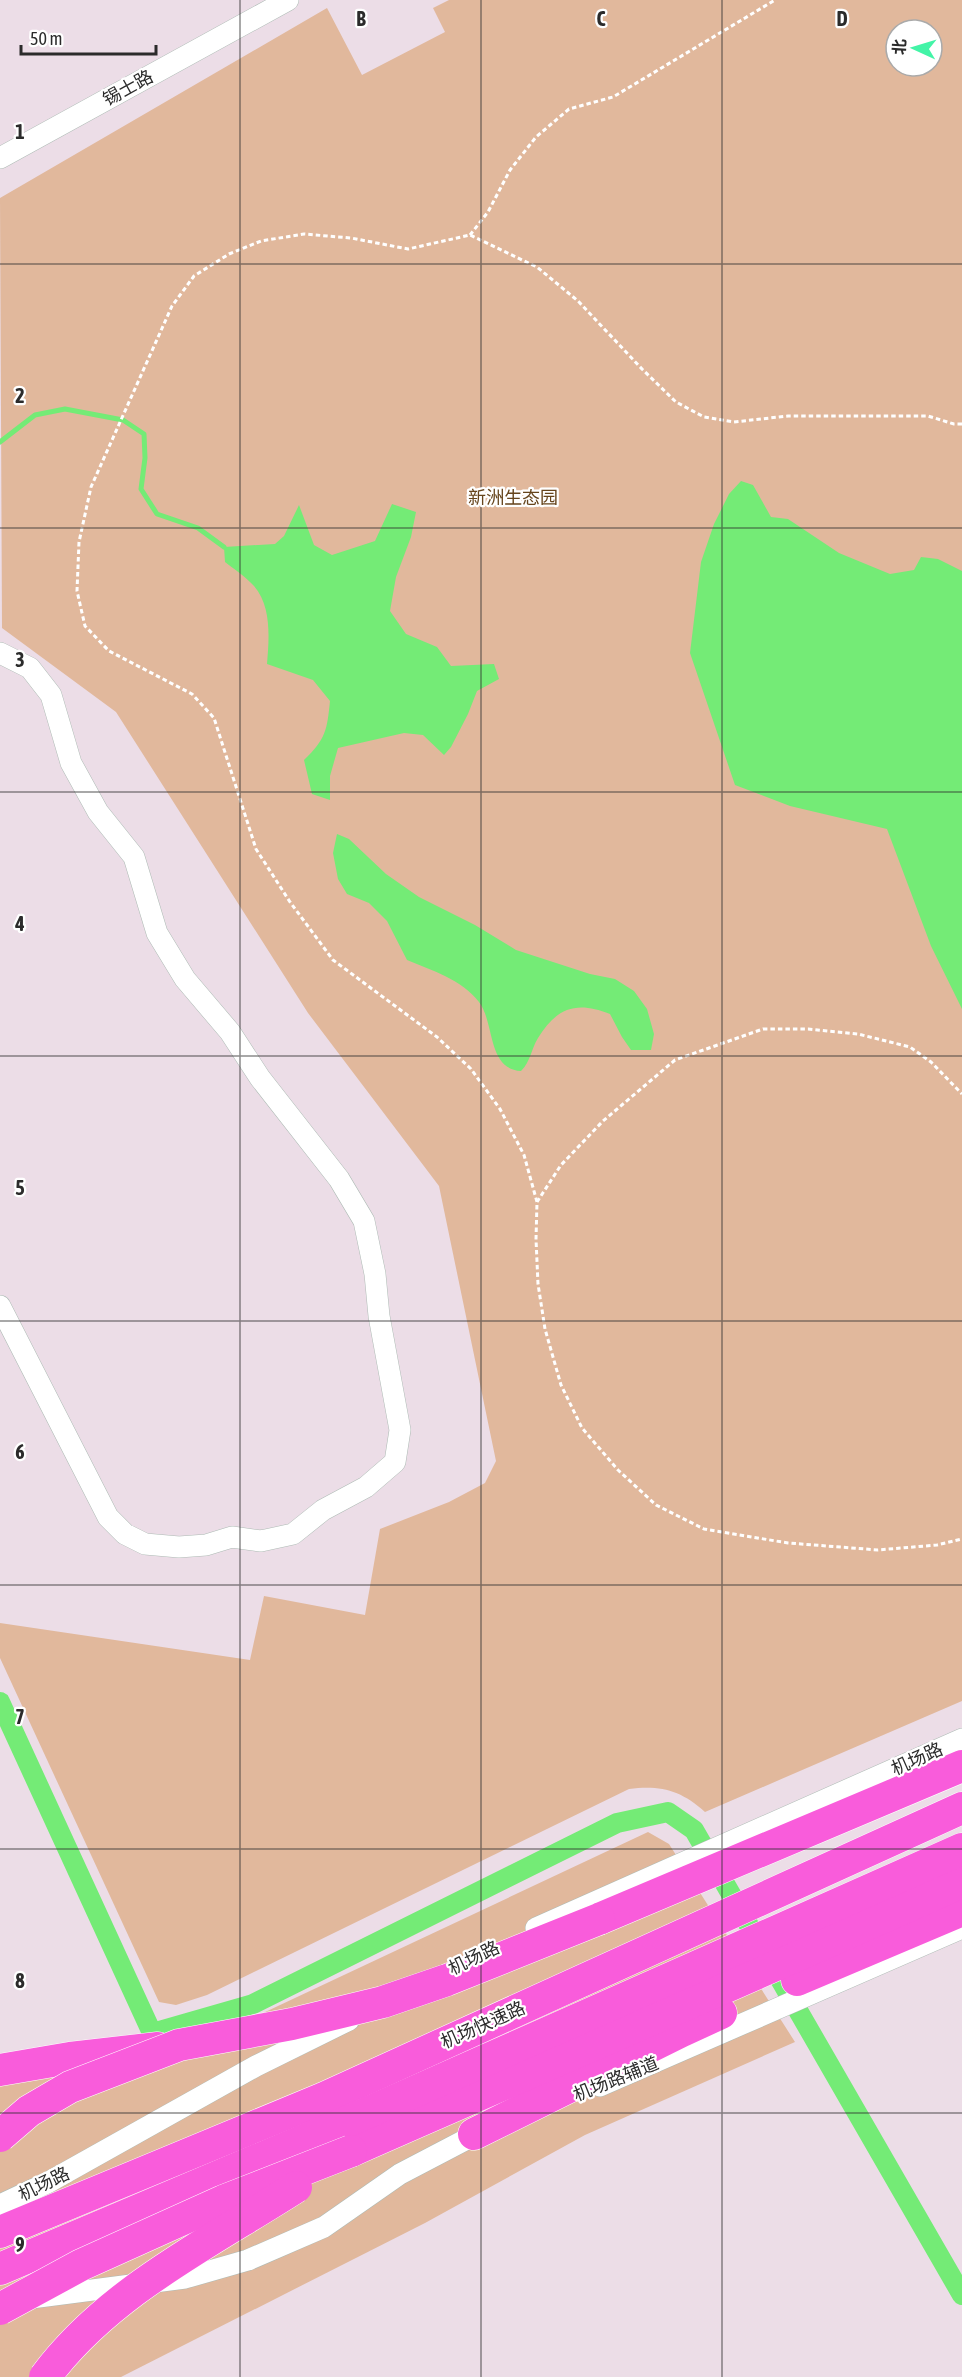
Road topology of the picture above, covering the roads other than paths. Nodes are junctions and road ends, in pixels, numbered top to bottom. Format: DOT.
graph roads {
  1 [pos="288,0"];
  2 [pos="0,158"];
  3 [pos="0,653"];
  4 [pos="0,1306"];
  5 [pos="962,1739"];
  6 [pos="962,1766"];
  7 [pos="962,1808"];
  8 [pos="739,1849"];
  9 [pos="962,1849"];
  10 [pos="690,1870"];
  11 [pos="962,1882"];
  12 [pos="962,1910"];
  13 [pos="962,1928"];
  14 [pos="803,1977"];
  15 [pos="750,2000"];
  16 [pos="179,2045"];
  17 [pos="0,2070"];
  18 [pos="474,2134"];
  19 [pos="0,2136"];
  20 [pos="343,2139"];
  21 [pos="0,2205"];
  22 [pos="0,2232"];
  23 [pos="0,2269"];
  24 [pos="0,2301"];
  25 [pos="0,2309"];
  26 [pos="45,2377"];
  1 -- 2 [label="street, 锡士路"];
  3 -- 4 [label="street"];
  5 -- 8 [label="street, 机场路"];
  6 -- 8 [label="highway"];
  7 -- 22 [label="highway, 机场快速路"];
  8 -- 10 [label="highway"];
  9 -- 20 [label="highway, 机场快速路"];
  10 -- 16 [label="highway, bridge"];
  10 -- 21 [label="street, 机场路"];
  11 -- 14 [label="highway"];
  12 -- 14 [label="highway"];
  13 -- 14 [label="street"];
  14 -- 15 [label="highway"];
  15 -- 18 [label="highway"];
  15 -- 20 [label="highway"];
  16 -- 17 [label="highway, bridge"];
  16 -- 19 [label="highway, bridge"];
  18 -- 24 [label="street"];
  20 -- 23 [label="highway, 机场快速路"];
  20 -- 25 [label="highway, bridge"];
  20 -- 26 [label="highway, bridge"];
}
